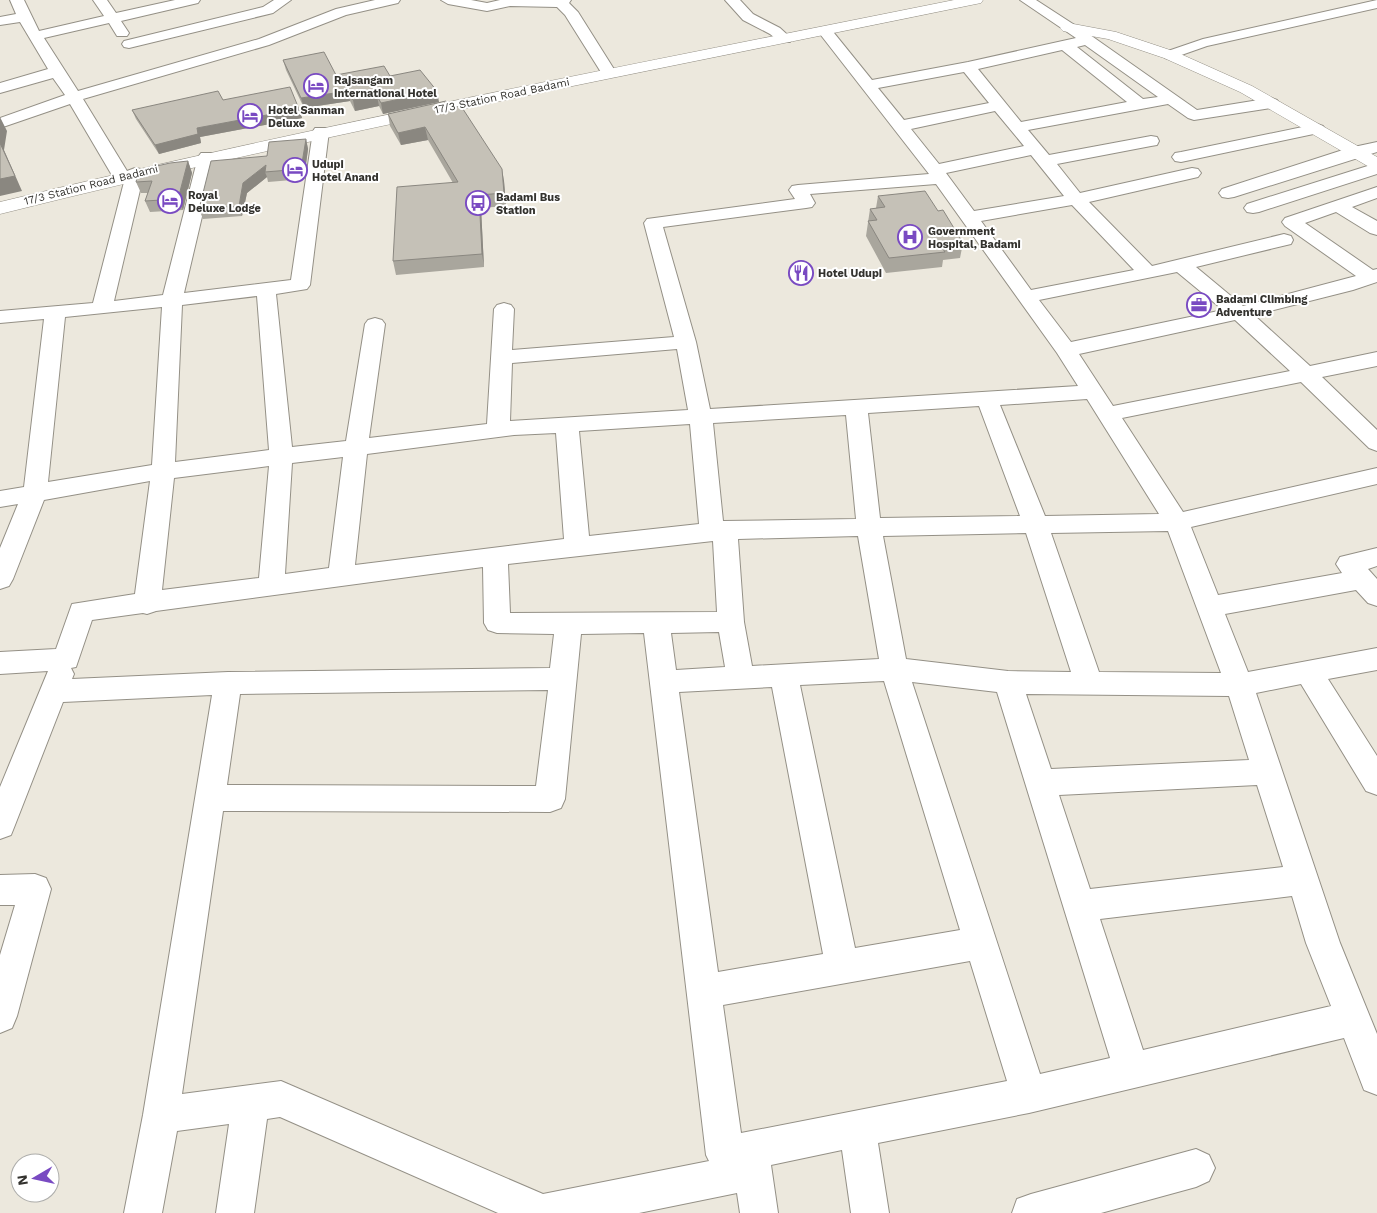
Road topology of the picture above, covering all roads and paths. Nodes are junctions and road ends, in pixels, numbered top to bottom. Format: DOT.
graph roads {
  1 [pos="17,0"];
  2 [pos="100,0"];
  3 [pos="193,0"];
  4 [pos="284,0"];
  5 [pos="393,0"];
  6 [pos="448,0"];
  7 [pos="732,0"];
  8 [pos="976,0"];
  9 [pos="1027,0"];
  10 [pos="561,1"];
  11 [pos="1377,4"];
  12 [pos="1360,8"];
  13 [pos="1377,16"];
  14 [pos="24,17"];
  15 [pos="112,18"];
  16 [pos="0,22"];
  17 [pos="1068,28"];
  18 [pos="825,31"];
  19 [pos="35,36"];
  20 [pos="785,39"];
  21 [pos="1088,40"];
  22 [pos="129,44"];
  23 [pos="1065,45"];
  24 [pos="1170,55"];
  25 [pos="968,67"];
  26 [pos="56,72"];
  27 [pos="609,74"];
  28 [pos="150,75"];
  29 [pos="868,85"];
  30 [pos="0,88"];
  31 [pos="74,97"];
  32 [pos="1171,98"];
  33 [pos="1140,104"];
  34 [pos="1271,104"];
  35 [pos="1000,105"];
  36 [pos="0,123"];
  37 [pos="900,126"];
  38 [pos="1019,127"];
  39 [pos="1317,130"];
  40 [pos="321,131"];
  41 [pos="1151,141"];
  42 [pos="1377,147"];
  43 [pos="1355,152"];
  44 [pos="1041,155"];
  45 [pos="207,157"];
  46 [pos="1181,157"];
  47 [pos="1377,164"];
  48 [pos="1377,168"];
  49 [pos="1192,172"];
  50 [pos="938,174"];
  51 [pos="128,175"];
  52 [pos="1377,192"];
  53 [pos="1228,193"];
  54 [pos="1076,199"];
  55 [pos="1338,206"];
  56 [pos="0,208"];
  57 [pos="1253,208"];
  58 [pos="971,217"];
  59 [pos="1377,229"];
  60 [pos="1284,240"];
  61 [pos="1180,264"];
  62 [pos="1148,273"];
  63 [pos="1374,276"];
  64 [pos="266,289"];
  65 [pos="1026,297"];
  66 [pos="172,300"];
  67 [pos="102,308"];
  68 [pos="504,309"];
  69 [pos="55,313"];
  70 [pos="1239,313"];
  71 [pos="0,317"];
  72 [pos="375,324"];
  73 [pos="686,342"];
  74 [pos="1066,350"];
  75 [pos="502,357"];
  76 [pos="1377,359"];
  77 [pos="1306,374"];
  78 [pos="1094,392"];
  79 [pos="987,399"];
  80 [pos="856,407"];
  81 [pos="1108,414"];
  82 [pos="701,417"];
  83 [pos="567,425"];
  84 [pos="498,430"];
  85 [pos="1377,443"];
  86 [pos="356,448"];
  87 [pos="281,457"];
  88 [pos="163,471"];
  89 [pos="1377,476"];
  90 [pos="36,493"];
  91 [pos="0,499"];
  92 [pos="1177,522"];
  93 [pos="1036,525"];
  94 [pos="869,528"];
  95 [pos="718,531"];
  96 [pos="577,546"];
  97 [pos="496,556"];
  98 [pos="1377,557"];
  99 [pos="341,576"];
  100 [pos="0,579"];
  101 [pos="271,586"];
  102 [pos="1369,588"];
  103 [pos="147,604"];
  104 [pos="1209,607"];
  105 [pos="731,622"];
  106 [pos="656,623"];
  107 [pos="569,624"];
  108 [pos="1377,659"];
  109 [pos="66,660"];
  110 [pos="0,663"];
  111 [pos="894,669"];
  112 [pos="1308,672"];
  113 [pos="784,675"];
  114 [pos="740,678"];
  115 [pos="564,679"];
  116 [pos="665,682"];
  117 [pos="1008,682"];
  118 [pos="228,683"];
  119 [pos="1089,683"];
  120 [pos="1239,685"];
  121 [pos="53,691"];
  122 [pos="1267,772"];
  123 [pos="1377,782"];
  124 [pos="1040,783"];
  125 [pos="210,798"];
  126 [pos="0,825"];
  127 [pos="1303,880"];
  128 [pos="0,890"];
  129 [pos="1079,906"];
  130 [pos="981,943"];
  131 [pos="842,967"];
  132 [pos="704,991"];
  133 [pos="0,1016"];
  134 [pos="1353,1018"];
  135 [pos="1132,1071"];
  136 [pos="1377,1077"];
  137 [pos="1029,1095"];
  138 [pos="251,1103"];
  139 [pos="161,1116"];
  140 [pos="857,1128"];
  141 [pos="752,1160"];
  142 [pos="1196,1168"];
  143 [pos="497,1203"];
  144 [pos="143,1213"];
  145 [pos="235,1213"];
  146 [pos="759,1213"];
  147 [pos="870,1213"];
  148 [pos="1030,1213"];
  1 -- 14 [label="street"];
  2 -- 15 [label="street"];
  3 -- 15 [label="street"];
  4 -- 22 [label="street"];
  5 -- 28 [label="street"];
  6 -- 10 [label="street"];
  7 -- 20 [label="street"];
  8 -- 18 [label="main road, 17/3 Station Road Badami"];
  9 -- 17 [label="street"];
  10 -- 27 [label="street"];
  11 -- 12 [label="street"];
  12 -- 13 [label="street"];
  12 -- 24 [label="street"];
  14 -- 16 [label="street"];
  14 -- 19 [label="street"];
  15 -- 19 [label="street"];
  15 -- 22 [label="street"];
  17 -- 21 [label="street"];
  17 -- 24 [label="main road"];
  18 -- 20 [label="main road, 17/3 Station Road Badami"];
  18 -- 29 [label="street"];
  19 -- 26 [label="street"];
  20 -- 27 [label="main road, 17/3 Station Road Badami"];
  21 -- 23 [label="street"];
  21 -- 32 [label="street"];
  22 -- 28 [label="street"];
  23 -- 25 [label="street"];
  23 -- 33 [label="street"];
  24 -- 34 [label="main road"];
  25 -- 29 [label="street"];
  25 -- 35 [label="street"];
  26 -- 30 [label="street"];
  26 -- 31 [label="street"];
  27 -- 40 [label="main road, 17/3 Station Road Badami"];
  28 -- 31 [label="street"];
  29 -- 37 [label="street"];
  31 -- 36 [label="street"];
  31 -- 51 [label="street"];
  32 -- 33 [label="street"];
  32 -- 34 [label="street"];
  33 -- 38 [label="street"];
  34 -- 39 [label="main road"];
  35 -- 37 [label="street"];
  35 -- 38 [label="street"];
  37 -- 50 [label="street"];
  38 -- 44 [label="street"];
  39 -- 43 [label="main road"];
  39 -- 46 [label="street"];
  40 -- 45 [label="main road, 17/3 Station Road Badami"];
  40 -- 64 [label="street"];
  41 -- 44 [label="street"];
  42 -- 43 [label="street"];
  43 -- 47 [label="main road"];
  43 -- 53 [label="street"];
  44 -- 50 [label="street"];
  44 -- 54 [label="street"];
  45 -- 51 [label="main road, 17/3 Station Road Badami"];
  45 -- 66 [label="street"];
  48 -- 57 [label="street"];
  49 -- 54 [label="street"];
  50 -- 58 [label="street"];
  50 -- 73 [label="street"];
  51 -- 56 [label="main road, 17/3 Station Road Badami"];
  51 -- 67 [label="street"];
  52 -- 55 [label="street"];
  54 -- 58 [label="street"];
  54 -- 62 [label="street"];
  55 -- 59 [label="street"];
  55 -- 63 [label="street"];
  58 -- 65 [label="street"];
  60 -- 61 [label="street"];
  61 -- 62 [label="street"];
  61 -- 70 [label="street"];
  62 -- 65 [label="street"];
  63 -- 70 [label="street"];
  64 -- 66 [label="street"];
  64 -- 87 [label="street"];
  65 -- 74 [label="street"];
  66 -- 67 [label="street"];
  66 -- 88 [label="street"];
  67 -- 69 [label="street"];
  68 -- 75 [label="street"];
  69 -- 71 [label="street"];
  69 -- 90 [label="street"];
  70 -- 74 [label="street"];
  70 -- 77 [label="street"];
  72 -- 86 [label="street"];
  73 -- 75 [label="street"];
  73 -- 82 [label="street"];
  74 -- 78 [label="street"];
  75 -- 84 [label="street"];
  76 -- 77 [label="street"];
  77 -- 81 [label="street"];
  77 -- 85 [label="street"];
  78 -- 79 [label="street"];
  78 -- 81 [label="street"];
  79 -- 80 [label="street"];
  79 -- 93 [label="street"];
  80 -- 82 [label="street"];
  80 -- 94 [label="street"];
  81 -- 92 [label="street"];
  82 -- 83 [label="street"];
  82 -- 95 [label="street"];
  83 -- 84 [label="street"];
  83 -- 96 [label="street"];
  84 -- 86 [label="street"];
  86 -- 87 [label="street"];
  86 -- 99 [label="street"];
  87 -- 88 [label="street"];
  87 -- 101 [label="street"];
  88 -- 90 [label="street"];
  88 -- 103 [label="street"];
  89 -- 92 [label="street"];
  90 -- 91 [label="street"];
  90 -- 100 [label="street"];
  92 -- 93 [label="street"];
  92 -- 104 [label="street"];
  93 -- 94 [label="street"];
  93 -- 119 [label="street"];
  94 -- 95 [label="street"];
  94 -- 111 [label="street"];
  95 -- 96 [label="street"];
  95 -- 105 [label="street"];
  96 -- 97 [label="street"];
  97 -- 99 [label="street"];
  97 -- 107 [label="street"];
  98 -- 102 [label="street"];
  99 -- 101 [label="street"];
  101 -- 103 [label="street"];
  102 -- 104 [label="street"];
  103 -- 109 [label="street"];
  104 -- 120 [label="street"];
  105 -- 106 [label="street"];
  105 -- 114 [label="street"];
  106 -- 107 [label="street"];
  106 -- 116 [label="street"];
  107 -- 115 [label="street"];
  108 -- 112 [label="street"];
  109 -- 110 [label="street"];
  109 -- 121 [label="street"];
  111 -- 113 [label="street"];
  111 -- 117 [label="street"];
  111 -- 130 [label="street"];
  112 -- 120 [label="street"];
  112 -- 123 [label="street"];
  113 -- 114 [label="street"];
  113 -- 131 [label="street"];
  114 -- 116 [label="street"];
  115 -- 118 [label="street"];
  115 -- 125 [label="street"];
  116 -- 132 [label="street"];
  117 -- 119 [label="street"];
  117 -- 124 [label="street"];
  118 -- 121 [label="street"];
  118 -- 125 [label="street"];
  119 -- 120 [label="street"];
  120 -- 122 [label="street"];
  121 -- 126 [label="street"];
  122 -- 124 [label="street"];
  122 -- 127 [label="street"];
  124 -- 129 [label="street"];
  125 -- 139 [label="street"];
  127 -- 129 [label="street"];
  127 -- 134 [label="street"];
  128 -- 133 [label="street"];
  129 -- 135 [label="street"];
  130 -- 131 [label="street"];
  130 -- 137 [label="street"];
  131 -- 132 [label="street"];
  132 -- 141 [label="street"];
  134 -- 135 [label="street"];
  134 -- 136 [label="street"];
  135 -- 137 [label="street"];
  137 -- 140 [label="street"];
  138 -- 139 [label="street"];
  138 -- 143 [label="street"];
  138 -- 145 [label="street"];
  139 -- 144 [label="street"];
  140 -- 141 [label="street"];
  140 -- 147 [label="street"];
  141 -- 143 [label="street"];
  141 -- 146 [label="street"];
  142 -- 148 [label="street"];
}
